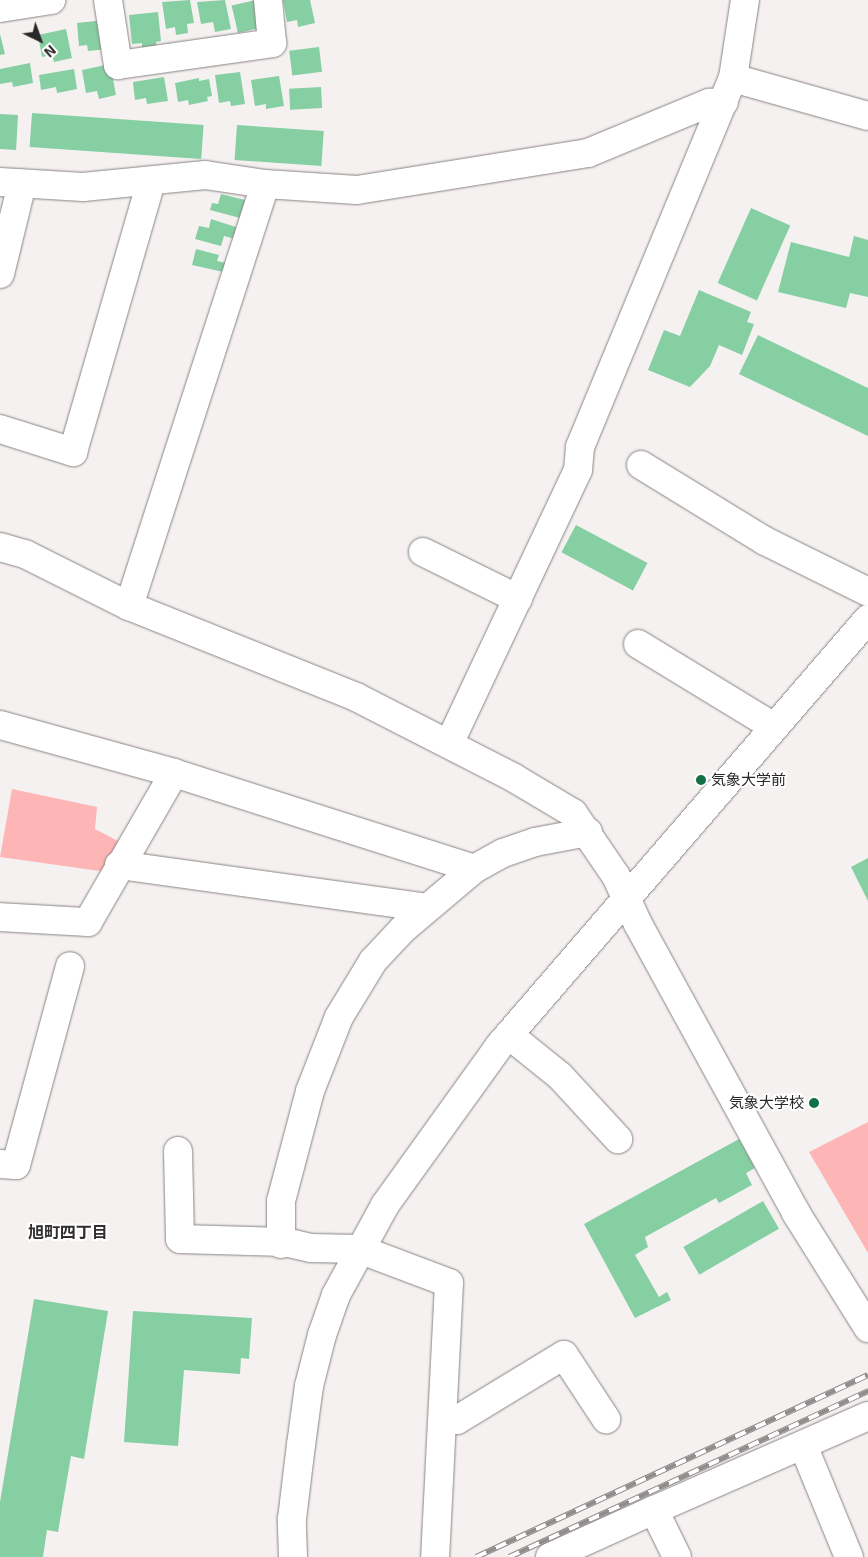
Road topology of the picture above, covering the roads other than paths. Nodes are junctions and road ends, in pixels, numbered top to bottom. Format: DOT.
graph roads {
  1 [pos="47,0"];
  2 [pos="51,0"];
  3 [pos="108,0"];
  4 [pos="268,0"];
  5 [pos="745,0"];
  6 [pos="0,8"];
  7 [pos="728,90"];
  8 [pos="868,116"];
  9 [pos="150,180"];
  10 [pos="11,183"];
  11 [pos="265,184"];
  12 [pos="0,274"];
  13 [pos="0,429"];
  14 [pos="641,465"];
  15 [pos="0,547"];
  16 [pos="423,552"];
  17 [pos="868,592"];
  18 [pos="518,599"];
  19 [pos="129,606"];
  20 [pos="868,619"];
  21 [pos="638,644"];
  22 [pos="0,725"];
  23 [pos="774,727"];
  24 [pos="449,744"];
  25 [pos="174,773"];
  26 [pos="588,832"];
  27 [pos="119,865"];
  28 [pos="474,869"];
  29 [pos="627,899"];
  30 [pos="427,908"];
  31 [pos="0,917"];
  32 [pos="70,966"];
  33 [pos="509,1035"];
  34 [pos="618,1139"];
  35 [pos="178,1151"];
  36 [pos="0,1164"];
  37 [pos="280,1244"];
  38 [pos="359,1249"];
  39 [pos="868,1328"];
  40 [pos="868,1416"];
  41 [pos="444,1419"];
  42 [pos="606,1419"];
  43 [pos="803,1445"];
  44 [pos="654,1510"];
  45 [pos="294,1557"];
  46 [pos="435,1557"];
  47 [pos="550,1557"];
  48 [pos="677,1557"];
  49 [pos="849,1557"];
  1 -- 2 [label="street"];
  1 -- 6 [label="street"];
  3 -- 4 [label="street"];
  5 -- 7 [label="street"];
  7 -- 8 [label="street"];
  7 -- 11 [label="street"];
  7 -- 18 [label="street"];
  9 -- 10 [label="street"];
  9 -- 11 [label="street"];
  9 -- 13 [label="street"];
  10 -- 12 [label="street"];
  11 -- 19 [label="street"];
  14 -- 17 [label="street"];
  15 -- 19 [label="street"];
  16 -- 18 [label="street"];
  18 -- 24 [label="street"];
  19 -- 24 [label="street"];
  20 -- 23 [label="street"];
  21 -- 23 [label="street"];
  22 -- 25 [label="street"];
  23 -- 29 [label="street"];
  24 -- 26 [label="street"];
  25 -- 27 [label="street"];
  25 -- 28 [label="street"];
  26 -- 28 [label="street"];
  26 -- 29 [label="street"];
  27 -- 30 [label="street"];
  27 -- 31 [label="street"];
  28 -- 30 [label="street"];
  29 -- 33 [label="street"];
  29 -- 39 [label="street"];
  30 -- 37 [label="street"];
  32 -- 36 [label="street"];
  33 -- 34 [label="street"];
  33 -- 38 [label="street"];
  35 -- 37 [label="street"];
  37 -- 38 [label="street"];
  38 -- 41 [label="street"];
  38 -- 45 [label="street"];
  40 -- 43 [label="street"];
  41 -- 42 [label="street"];
  41 -- 46 [label="street"];
  43 -- 44 [label="street"];
  43 -- 49 [label="street"];
  44 -- 47 [label="street"];
  44 -- 48 [label="street"];
}
